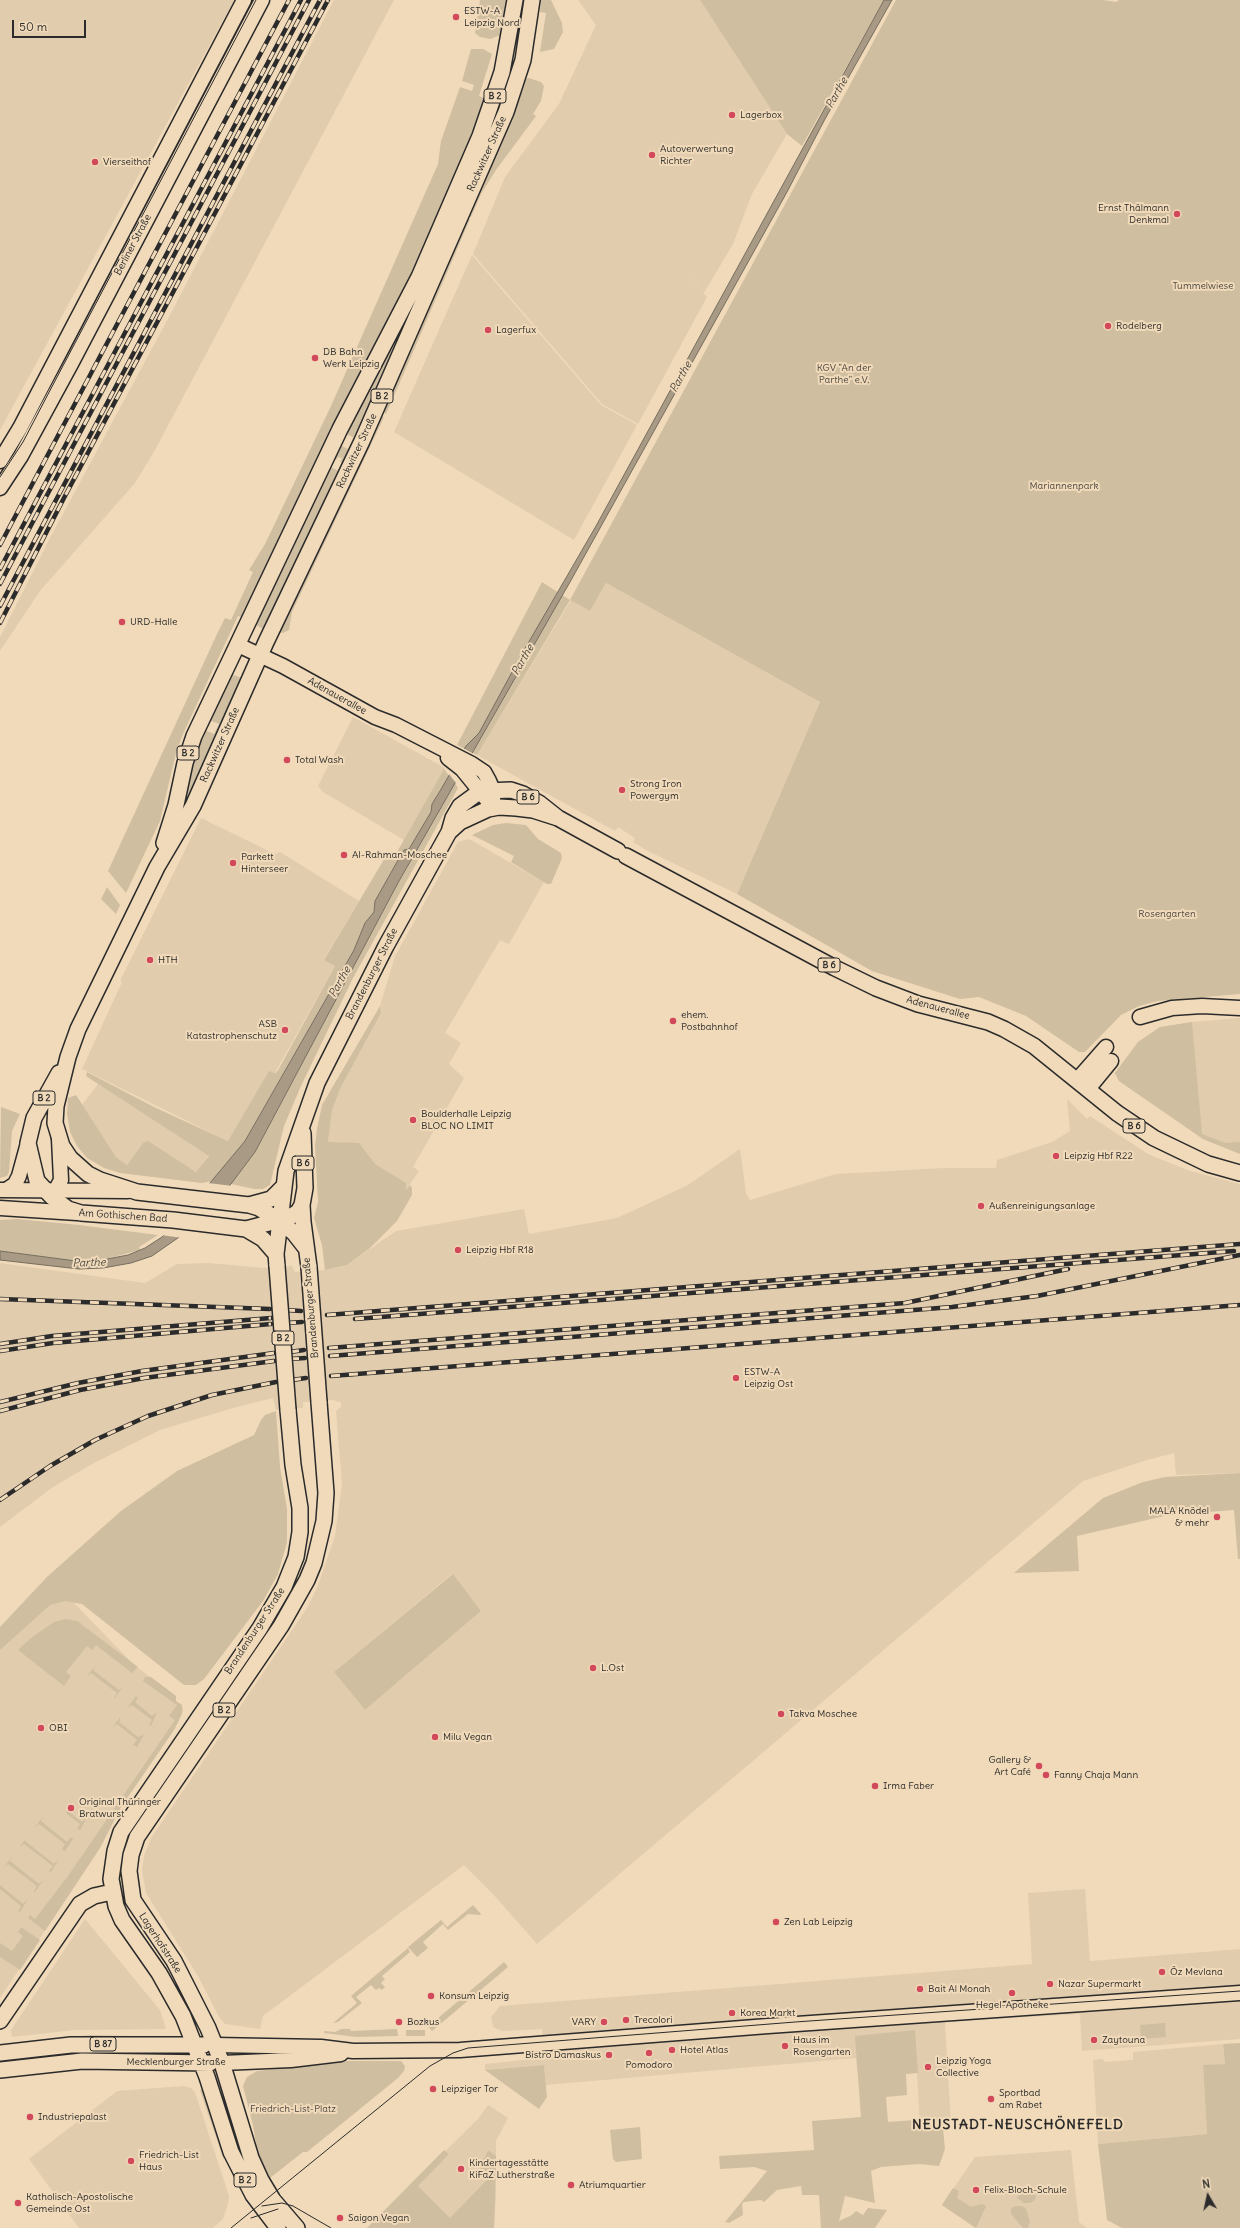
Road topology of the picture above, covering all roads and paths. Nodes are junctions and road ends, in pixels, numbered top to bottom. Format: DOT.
graph roads {
  1 [pos="244,0"];
  2 [pos="262,0"];
  3 [pos="515,0"];
  4 [pos="532,0"];
  5 [pos="0,461"];
  6 [pos="0,488"];
  7 [pos="238,645"];
  8 [pos="260,655"];
  9 [pos="487,791"];
  10 [pos="493,808"];
  11 [pos="558,818"];
  12 [pos="449,832"];
  13 [pos="157,867"];
  14 [pos="1236,1008"];
  15 [pos="1140,1017"];
  16 [pos="1106,1047"];
  17 [pos="68,1057"];
  18 [pos="1111,1061"];
  19 [pos="1082,1084"];
  20 [pos="303,1120"];
  21 [pos="59,1139"];
  22 [pos="28,1143"];
  23 [pos="1240,1173"];
  24 [pos="284,1186"];
  25 [pos="3,1190"];
  26 [pos="136,1192"];
  27 [pos="51,1193"];
  28 [pos="249,1205"];
  29 [pos="302,1205"];
  30 [pos="0,1208"];
  31 [pos="36,1210"];
  32 [pos="81,1213"];
  33 [pos="280,1221"];
  34 [pos="246,1229"];
  35 [pos="305,1247"];
  36 [pos="277,1260"];
  37 [pos="137,1837"];
  38 [pos="112,1892"];
  39 [pos="1240,1993"];
  40 [pos="0,2021"];
  41 [pos="195,2045"];
  42 [pos="215,2045"];
  43 [pos="353,2051"];
  44 [pos="0,2053"];
  45 [pos="202,2063"];
  46 [pos="222,2063"];
  47 [pos="0,2070"];
  48 [pos="267,2203"];
  49 [pos="278,2228"];
  50 [pos="296,2228"];
  1 -- 5 [label="main road, Berliner Straße"];
  2 -- 6 [label="main road, Berliner Straße"];
  3 -- 7 [label="main road, Rackwitzer Straße / B 2"];
  4 -- 8 [label="main road, Rackwitzer Straße / B 2"];
  7 -- 8 [label="main road, Adenauerallee"];
  7 -- 13 [label="main road, Rackwitzer Straße / B 2"];
  8 -- 9 [label="main road, Adenauerallee"];
  8 -- 13 [label="main road, Rackwitzer Straße / B 2"];
  9 -- 10 [label="main road, Adenauerallee"];
  9 -- 11 [label="main road, Adenauerallee / B 6"];
  9 -- 12 [label="main road, Brandenburger Straße / B 6"];
  10 -- 11 [label="main road, Adenauerallee / B 6"];
  10 -- 12 [label="main road, Brandenburger Straße / B 6"];
  11 -- 19 [label="main road, Adenauerallee / B 6"];
  12 -- 20 [label="main road, Brandenburger Straße / B 6"];
  13 -- 17 [label="main road, Rackwitzer Straße / B 2"];
  14 -- 15 [label="main road"];
  16 -- 19 [label="main road"];
  17 -- 21 [label="main road, Rackwitzer Straße / B 2"];
  17 -- 22 [label="main road, Rackwitzer Straße / B 2"];
  18 -- 19 [label="main road"];
  19 -- 23 [label="main road, Adenauerallee / B 6"];
  20 -- 24 [label="main road, Brandenburger Straße / B 6"];
  20 -- 29 [label="main road, Brandenburger Straße / B 6"];
  21 -- 26 [label="main road, Rackwitzer Straße / B 2"];
  21 -- 27 [label="main road"];
  22 -- 25 [label="main road"];
  22 -- 27 [label="main road, Rackwitzer Straße / B 2"];
  24 -- 28 [label="main road"];
  24 -- 33 [label="main road, Brandenburger Straße"];
  25 -- 27 [label="main road"];
  26 -- 27 [label="main road"];
  26 -- 28 [label="main road, B 2"];
  27 -- 31 [label="main road"];
  27 -- 32 [label="main road, Rackwitzer Straße / B 2"];
  28 -- 33 [label="main road, B 2"];
  29 -- 33 [label="main road"];
  29 -- 35 [label="main road, Brandenburger Straße"];
  30 -- 31 [label="main road, Am Gothischen Bad"];
  31 -- 32 [label="main road, Am Gothischen Bad"];
  32 -- 34 [label="main road, Am Gothischen Bad / B 2"];
  33 -- 34 [label="main road, Am Gothischen Bad"];
  33 -- 35 [label="main road, B 2"];
  33 -- 36 [label="main road, Brandenburger Straße"];
  34 -- 36 [label="main road, Am Gothischen Bad / B 2"];
  35 -- 37 [label="main road, Brandenburger Straße / B 2, bridge"];
  36 -- 38 [label="main road, Brandenburger Straße / B 2, bridge"];
  37 -- 42 [label="main road, Lagerhofstraße / B 2"];
  38 -- 40 [label="main road"];
  38 -- 41 [label="main road, Lagerhofstraße / B 2"];
  39 -- 43 [label="main road, Mecklenburger Straße"];
  41 -- 42 [label="main road, Mecklenburger Straße / B 87"];
  41 -- 44 [label="main road, Mecklenburger Straße / B 87"];
  41 -- 45 [label="main road, B 2"];
  42 -- 43 [label="main road, Mecklenburger Straße"];
  42 -- 46 [label="main road"];
  43 -- 46 [label="main road, Mecklenburger Straße"];
  45 -- 46 [label="main road, Mecklenburger Straße / B 87"];
  45 -- 47 [label="main road, Mecklenburger Straße / B 87"];
  45 -- 48 [label="main road, B 2"];
  46 -- 48 [label="main road, B 2"];
  48 -- 49 [label="main road, B 2"];
  48 -- 50 [label="main road, B 2"];
}
